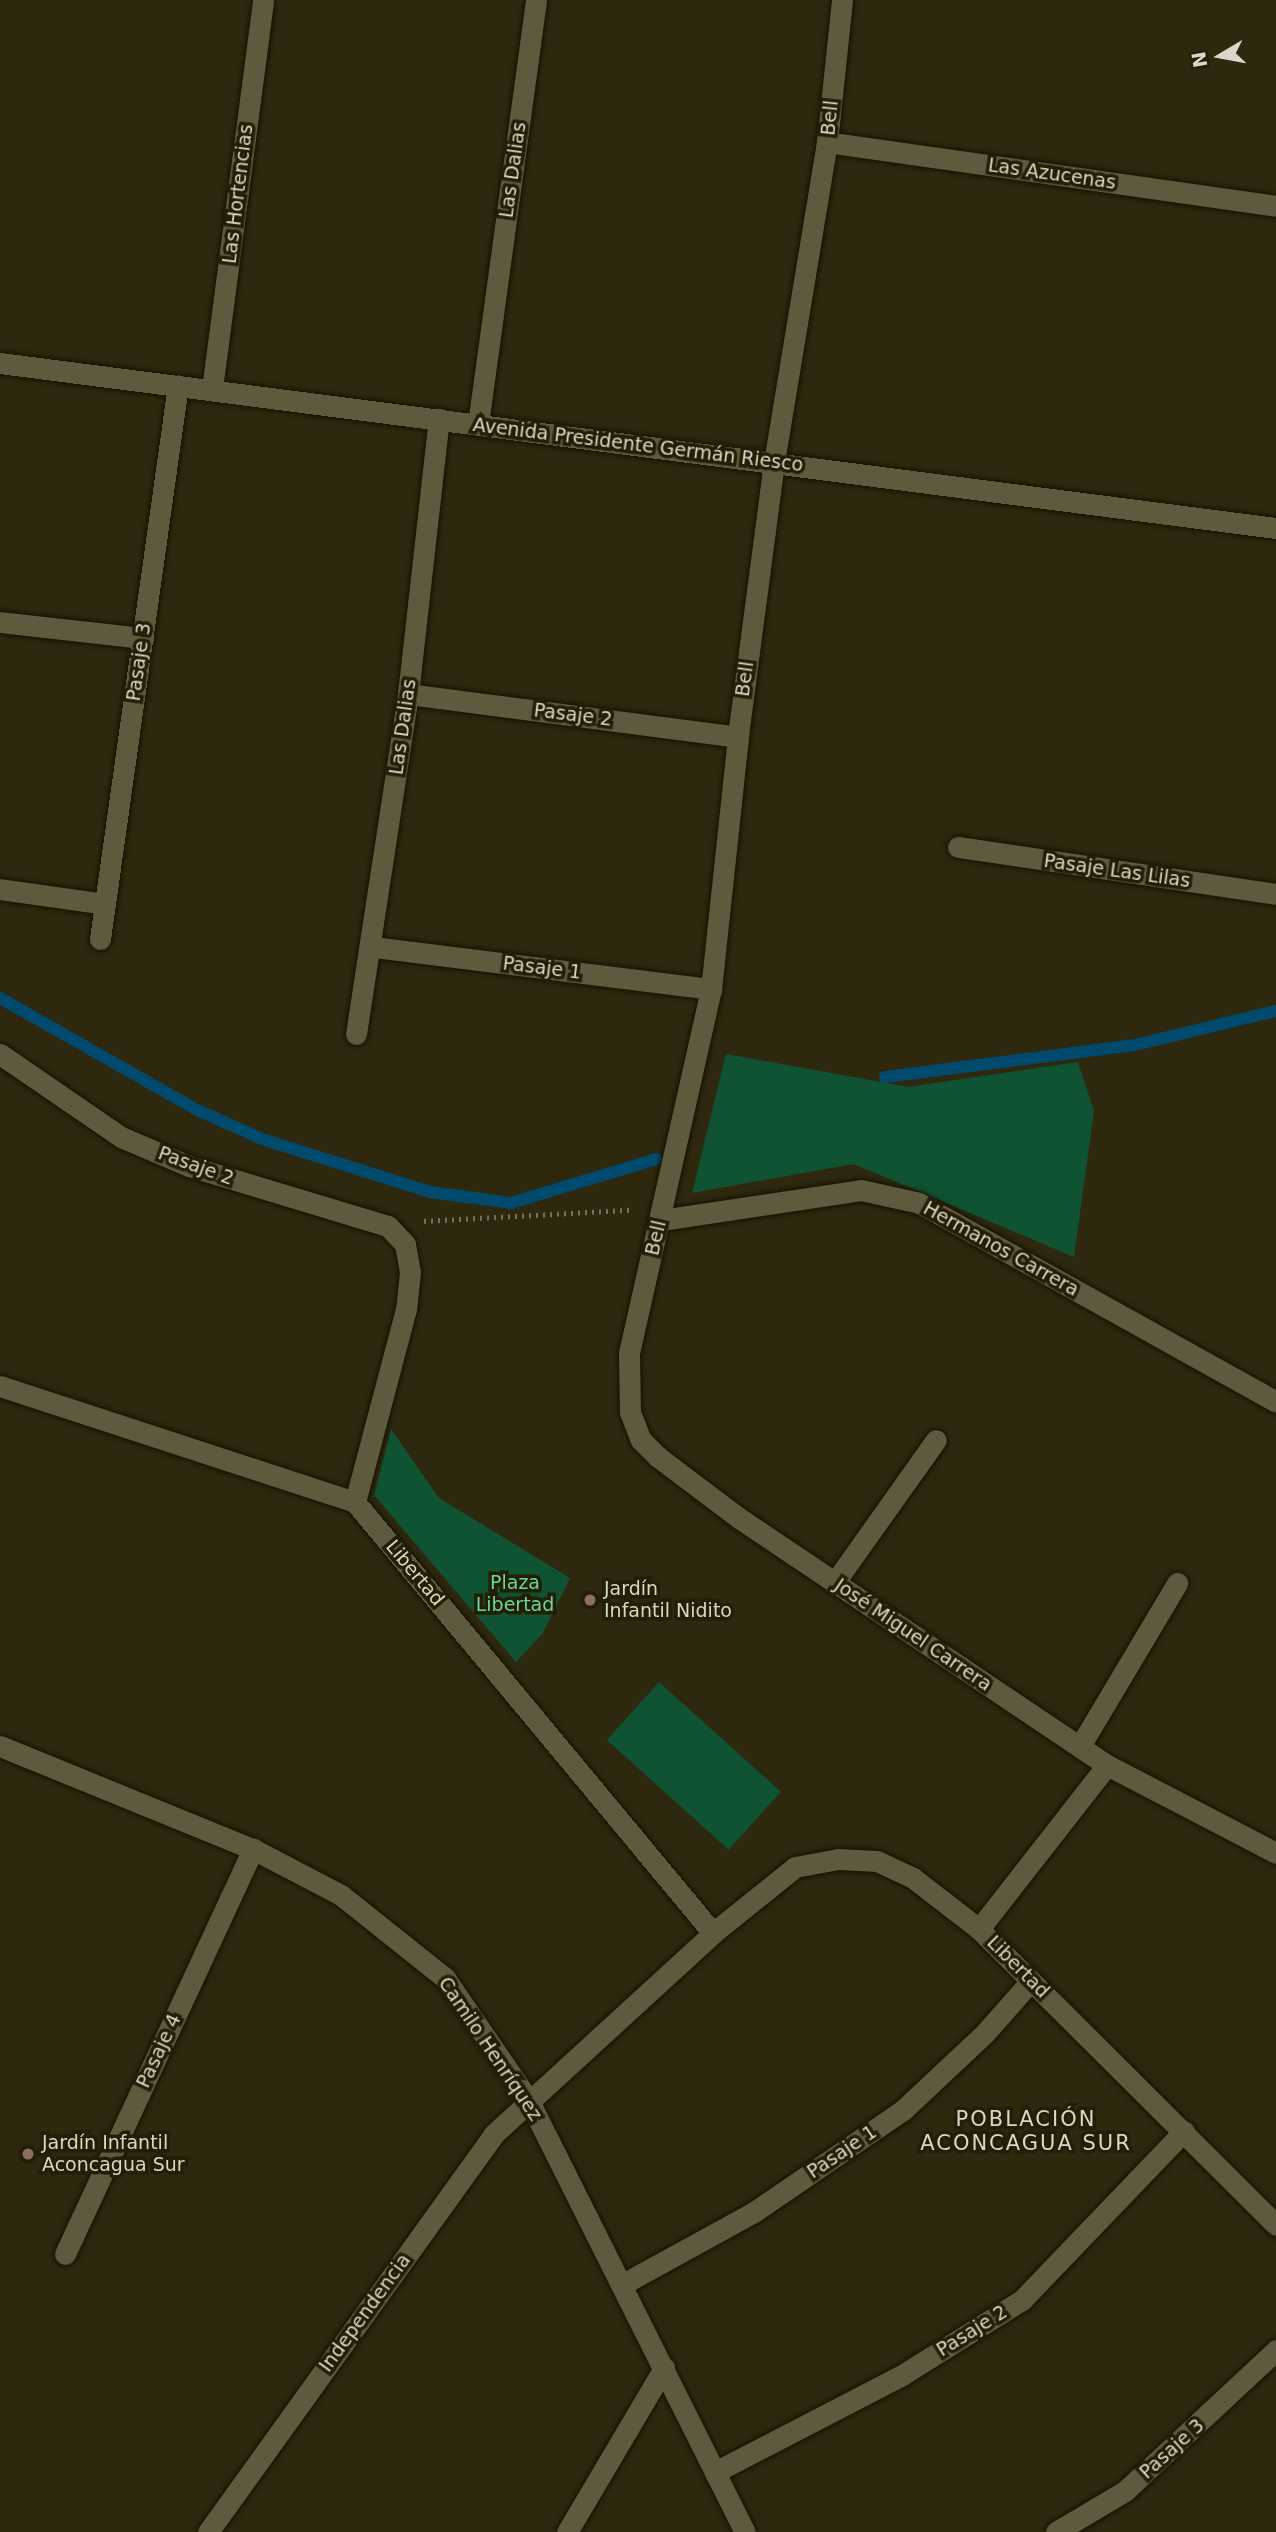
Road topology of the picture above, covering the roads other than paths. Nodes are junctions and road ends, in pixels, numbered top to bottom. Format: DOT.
graph roads {
  1 [pos="263,0"];
  2 [pos="536,0"];
  3 [pos="842,0"];
  4 [pos="827,142"];
  5 [pos="1276,206"];
  6 [pos="0,363"];
  7 [pos="178,385"];
  8 [pos="212,389"];
  9 [pos="439,419"];
  10 [pos="478,424"];
  11 [pos="774,462"];
  12 [pos="1276,528"];
  13 [pos="0,622"];
  14 [pos="143,638"];
  15 [pos="408,694"];
  16 [pos="737,737"];
  17 [pos="958,847"];
  18 [pos="0,889"];
  19 [pos="1276,894"];
  20 [pos="105,904"];
  21 [pos="100,940"];
  22 [pos="373,947"];
  23 [pos="711,989"];
  24 [pos="356,1034"];
  25 [pos="0,1054"];
  26 [pos="661,1220"];
  27 [pos="629,1353"];
  28 [pos="0,1386"];
  29 [pos="1276,1402"];
  30 [pos="936,1440"];
  31 [pos="355,1502"];
  32 [pos="835,1582"];
  33 [pos="1177,1583"];
  34 [pos="0,1746"];
  35 [pos="1080,1746"];
  36 [pos="1107,1765"];
  37 [pos="253,1849"];
  38 [pos="1276,1853"];
  39 [pos="979,1929"];
  40 [pos="713,1933"];
  41 [pos="1031,1981"];
  42 [pos="528,2099"];
  43 [pos="1184,2131"];
  44 [pos="1276,2225"];
  45 [pos="65,2254"];
  46 [pos="623,2284"];
  47 [pos="1276,2350"];
  48 [pos="664,2368"];
  49 [pos="715,2472"];
  50 [pos="208,2532"];
  51 [pos="567,2532"];
  52 [pos="745,2532"];
  53 [pos="1056,2532"];
  1 -- 8 [label="street, Las Hortencias"];
  2 -- 10 [label="street, Las Dalias"];
  3 -- 4 [label="street, Bell"];
  4 -- 5 [label="street, Las Azucenas"];
  4 -- 11 [label="street, Bell"];
  6 -- 7 [label="street, Avenida Presidente Germán Riesco"];
  7 -- 8 [label="street, Avenida Presidente Germán Riesco"];
  7 -- 14 [label="street, Pasaje 3"];
  8 -- 9 [label="street, Avenida Presidente Germán Riesco"];
  9 -- 10 [label="street, Avenida Presidente Germán Riesco"];
  9 -- 15 [label="street, Las Dalias"];
  10 -- 11 [label="street, Avenida Presidente Germán Riesco"];
  11 -- 12 [label="street, Avenida Presidente Germán Riesco"];
  11 -- 16 [label="street, Bell"];
  13 -- 14 [label="street"];
  14 -- 20 [label="street, Pasaje 3"];
  15 -- 16 [label="street, Pasaje 2"];
  15 -- 22 [label="street, Las Dalias"];
  16 -- 23 [label="street, Bell"];
  17 -- 19 [label="street, Pasaje Las Lilas"];
  18 -- 20 [label="street"];
  20 -- 21 [label="street, Pasaje 3"];
  22 -- 23 [label="street, Pasaje 1"];
  22 -- 24 [label="street, Las Dalias"];
  23 -- 26 [label="street, Bell"];
  25 -- 31 [label="street, Pasaje 2"];
  26 -- 27 [label="street, Bell"];
  26 -- 29 [label="street, Hermanos Carrera"];
  27 -- 32 [label="street, José Miguel Carrera"];
  28 -- 31 [label="street"];
  30 -- 32 [label="street"];
  31 -- 40 [label="street, Libertad"];
  32 -- 35 [label="street, José Miguel Carrera"];
  33 -- 35 [label="street"];
  34 -- 37 [label="street, Camilo Henríquez"];
  35 -- 36 [label="street, José Miguel Carrera"];
  36 -- 38 [label="street, José Miguel Carrera"];
  36 -- 39 [label="street"];
  37 -- 42 [label="street, Camilo Henríquez"];
  37 -- 45 [label="street, Pasaje 4"];
  39 -- 40 [label="street, Libertad"];
  39 -- 41 [label="street, Libertad"];
  40 -- 42 [label="street, Libertad"];
  41 -- 43 [label="street, Libertad"];
  41 -- 46 [label="street, Pasaje 1"];
  42 -- 46 [label="street, Camilo Henríquez"];
  42 -- 50 [label="street, Independencia"];
  43 -- 44 [label="street, Libertad"];
  43 -- 49 [label="street, Pasaje 2"];
  46 -- 48 [label="street, Camilo Henríquez"];
  47 -- 53 [label="street, Pasaje 3"];
  48 -- 49 [label="street, Camilo Henríquez"];
  48 -- 51 [label="street"];
  49 -- 52 [label="street, Camilo Henríquez"];
}
